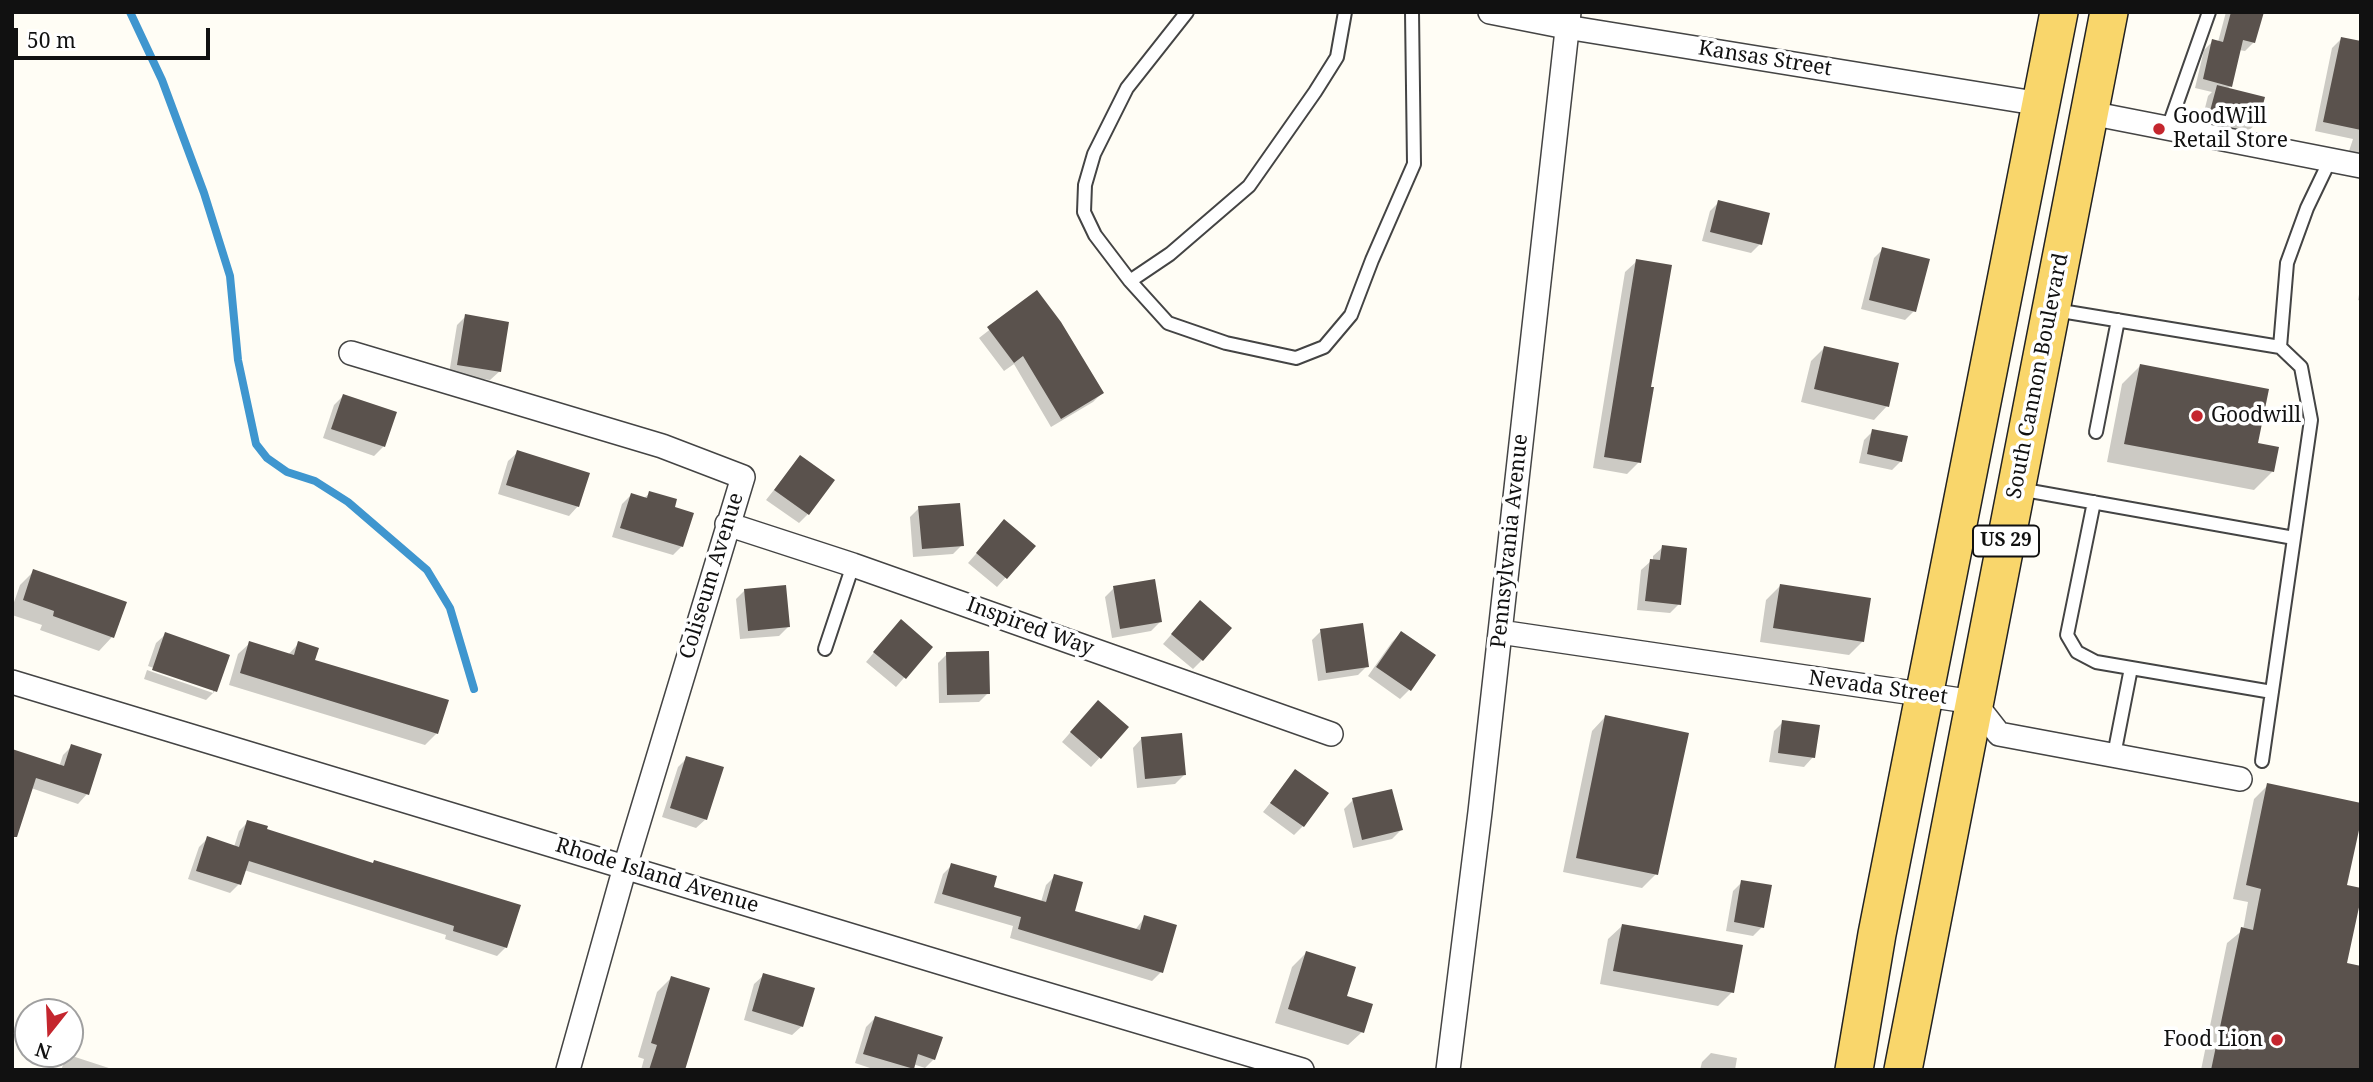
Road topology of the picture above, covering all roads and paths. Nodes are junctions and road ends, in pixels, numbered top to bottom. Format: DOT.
graph roads {
  1 [pos="1187,12"];
  2 [pos="1345,12"];
  3 [pos="1412,12"];
  4 [pos="1490,12"];
  5 [pos="2059,12"];
  6 [pos="2109,12"];
  7 [pos="2209,12"];
  8 [pos="1568,20"];
  9 [pos="2041,104"];
  10 [pos="2090,113"];
  11 [pos="2168,128"];
  12 [pos="2330,160"];
  13 [pos="2361,166"];
  14 [pos="1130,281"];
  15 [pos="2051,309"];
  16 [pos="2118,320"];
  17 [pos="2280,347"];
  18 [pos="351,353"];
  19 [pos="2096,432"];
  20 [pos="2016,488"];
  21 [pos="2094,502"];
  22 [pos="727,524"];
  23 [pos="2294,538"];
  24 [pos="853,565"];
  25 [pos="1500,632"];
  26 [pos="825,649"];
  27 [pos="2131,668"];
  28 [pos="12,682"];
  29 [pos="2272,692"];
  30 [pos="1924,695"];
  31 [pos="1975,702"];
  32 [pos="1331,734"];
  33 [pos="2114,755"];
  34 [pos="2262,761"];
  35 [pos="2240,779"];
  36 [pos="625,867"];
  37 [pos="568,1070"];
  38 [pos="1303,1070"];
  39 [pos="1448,1070"];
  40 [pos="1854,1070"];
  41 [pos="1903,1070"];
  1 -- 14 [label="lane"];
  2 -- 14 [label="lane"];
  3 -- 14 [label="lane"];
  4 -- 8 [label="street, Kansas Street"];
  5 -- 9 [label="main road, US 29"];
  6 -- 10 [label="main road, South Cannon Boulevard / US 29"];
  7 -- 11 [label="lane"];
  8 -- 9 [label="street, Kansas Street"];
  8 -- 25 [label="street, Pennsylvania Avenue"];
  9 -- 30 [label="main road, US 29"];
  10 -- 11 [label="street"];
  10 -- 15 [label="main road, South Cannon Boulevard / US 29"];
  11 -- 12 [label="street"];
  12 -- 13 [label="street"];
  12 -- 17 [label="lane"];
  15 -- 16 [label="lane"];
  15 -- 20 [label="main road, South Cannon Boulevard / US 29"];
  16 -- 17 [label="lane"];
  16 -- 19 [label="lane"];
  17 -- 23 [label="lane"];
  18 -- 22 [label="street, Coliseum Avenue"];
  20 -- 21 [label="lane"];
  20 -- 31 [label="main road, South Cannon Boulevard / US 29"];
  21 -- 23 [label="lane"];
  21 -- 27 [label="lane"];
  22 -- 24 [label="street, Inspired Way"];
  22 -- 36 [label="street, Coliseum Avenue"];
  23 -- 29 [label="lane"];
  24 -- 26 [label="lane"];
  24 -- 32 [label="street, Inspired Way"];
  25 -- 30 [label="street, Nevada Street"];
  25 -- 39 [label="street, Pennsylvania Avenue"];
  27 -- 29 [label="lane"];
  27 -- 33 [label="lane"];
  28 -- 36 [label="street, Rhode Island Avenue"];
  29 -- 34 [label="lane"];
  30 -- 31 [label="street, Nevada Street"];
  30 -- 40 [label="main road, US 29"];
  31 -- 33 [label="street, Nevada Street"];
  31 -- 41 [label="main road, South Cannon Boulevard / US 29"];
  33 -- 35 [label="street, Nevada Street"];
  36 -- 37 [label="street, Coliseum Avenue"];
  36 -- 38 [label="street, Rhode Island Avenue"];
}
